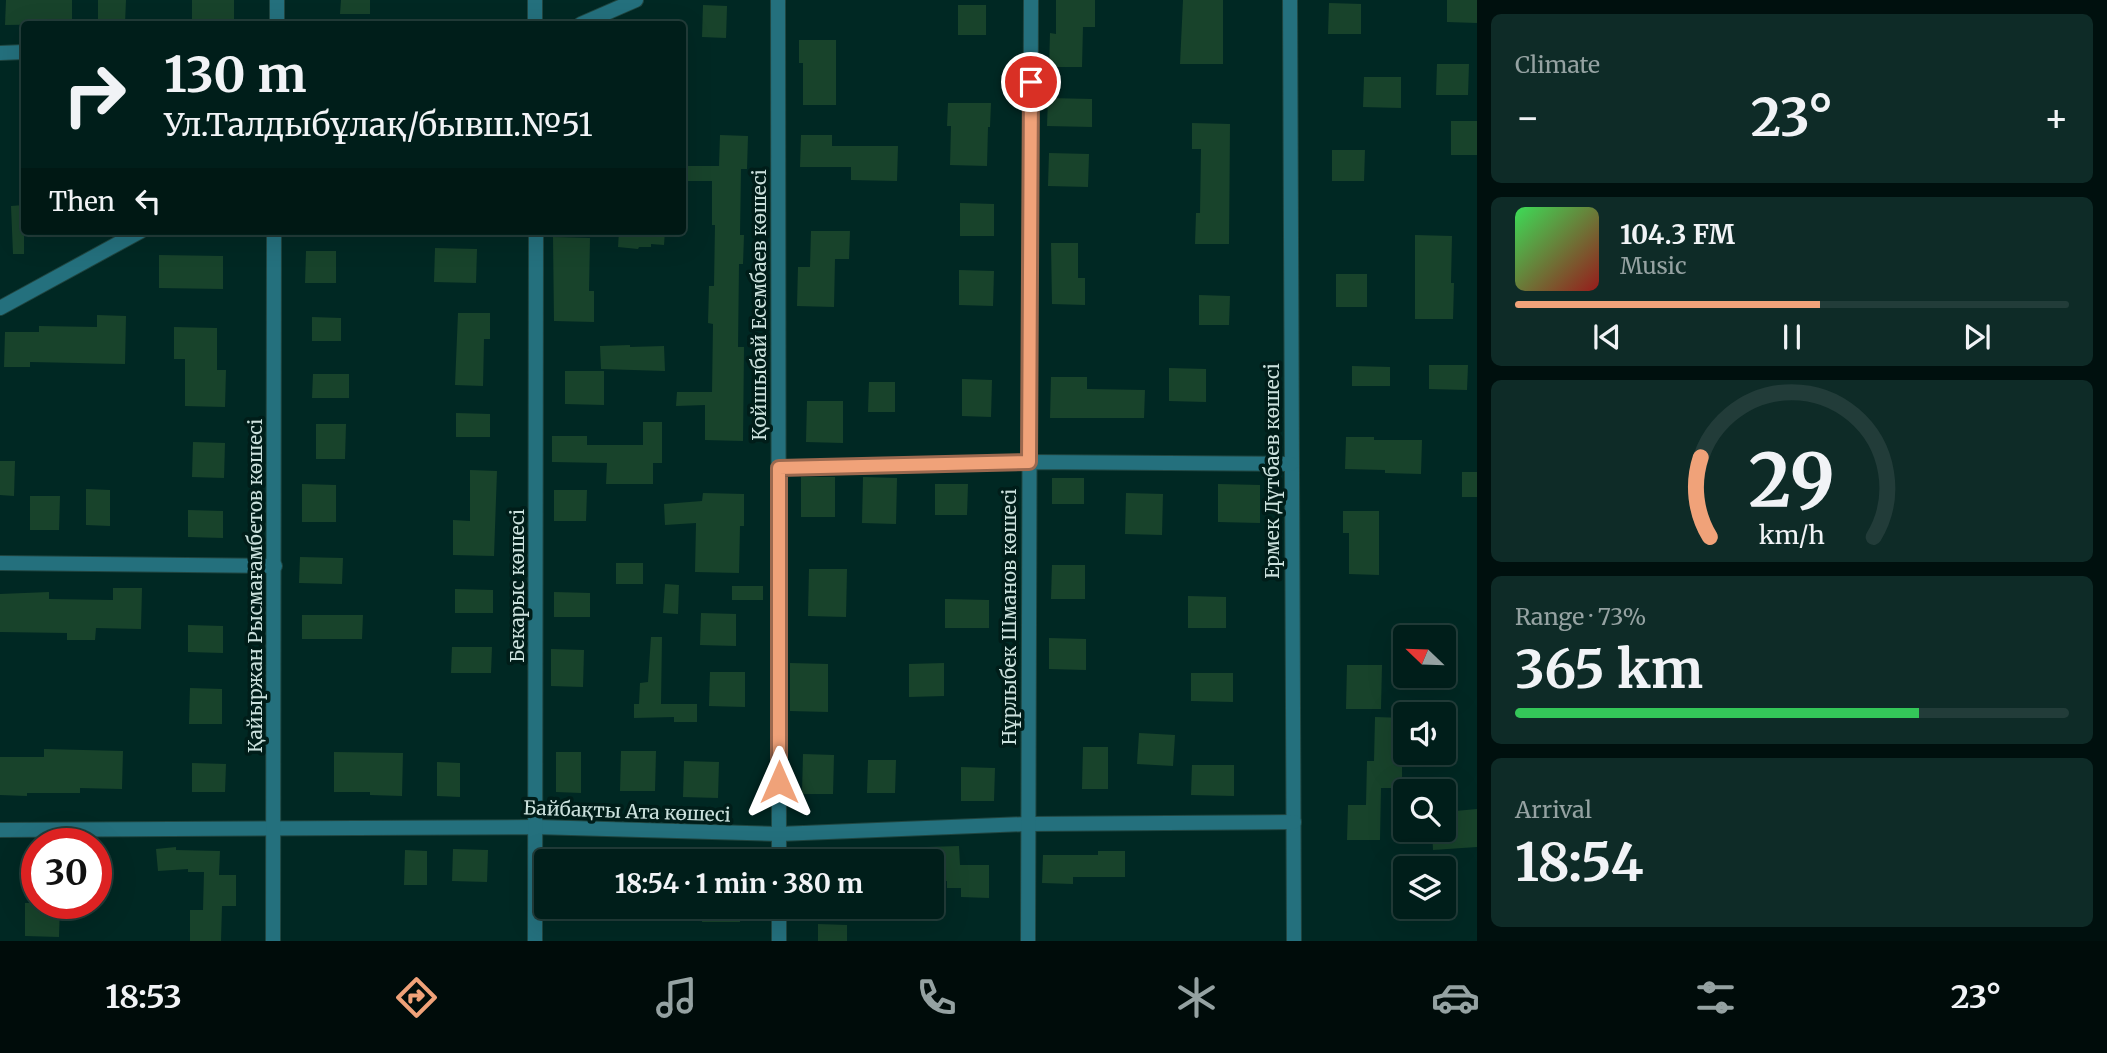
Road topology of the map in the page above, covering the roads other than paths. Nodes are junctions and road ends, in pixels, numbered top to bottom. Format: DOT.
graph roads {
  1 [pos="277,0"];
  2 [pos="535,0"];
  3 [pos="636,0"];
  4 [pos="778,0"];
  5 [pos="1031,0"];
  6 [pos="1290,0"];
  7 [pos="277,21"];
  8 [pos="535,21"];
  9 [pos="588,21"];
  10 [pos="0,52"];
  11 [pos="21,52"];
  12 [pos="134,235"];
  13 [pos="274,235"];
  14 [pos="536,235"];
  15 [pos="0,308"];
  16 [pos="1029,462"];
  17 [pos="1291,464"];
  18 [pos="779,468"];
  19 [pos="0,563"];
  20 [pos="275,566"];
  21 [pos="1294,822"];
  22 [pos="1027,824"];
  23 [pos="536,827"];
  24 [pos="274,828"];
  25 [pos="0,830"];
  26 [pos="779,834"];
  27 [pos="779,849"];
  28 [pos="779,919"];
  29 [pos="273,941"];
  30 [pos="535,941"];
  31 [pos="779,941"];
  32 [pos="1028,941"];
  33 [pos="1294,941"];
  1 -- 7 [label="street"];
  2 -- 8 [label="street"];
  3 -- 9 [label="street"];
  4 -- 18 [label="street, Қойшыбай Есембаев көшесі"];
  5 -- 16 [label="street, Нұрлыбек Шманов көшесі"];
  6 -- 17 [label="street, Ермек Дүтбаев көшесi"];
  10 -- 11 [label="street"];
  12 -- 15 [label="street"];
  13 -- 20 [label="street, Қайыржан Рысмағамбетов көшесі"];
  14 -- 23 [label="street, Бекарыс көшесі"];
  16 -- 17 [label="street"];
  16 -- 18 [label="street"];
  16 -- 22 [label="street, Нұрлыбек Шманов көшесі"];
  17 -- 21 [label="street, Ермек Дүтбаев көшесi"];
  18 -- 26 [label="street, Қойшыбай Есембаев көшесі"];
  19 -- 20 [label="street"];
  20 -- 24 [label="street, Қайыржан Рысмағамбетов көшесі"];
  21 -- 22 [label="street, Байбақты Ата көшесі"];
  21 -- 33 [label="street, Ермек Дүтбаев көшесi"];
  22 -- 26 [label="street, Байбақты Ата көшесі"];
  22 -- 32 [label="street, Нұрлыбек Шманов көшесі"];
  23 -- 24 [label="street, Байбақты Ата көшесі"];
  23 -- 26 [label="street, Байбақты Ата көшесі"];
  23 -- 30 [label="street, Бекарыс көшесі"];
  24 -- 25 [label="street, Байбақты Ата көшесі"];
  24 -- 29 [label="street, Қайыржан Рысмағамбетов көшесі"];
  26 -- 27 [label="street, Қойшыбай Есембаев көшесі"];
  28 -- 31 [label="street"];
}
